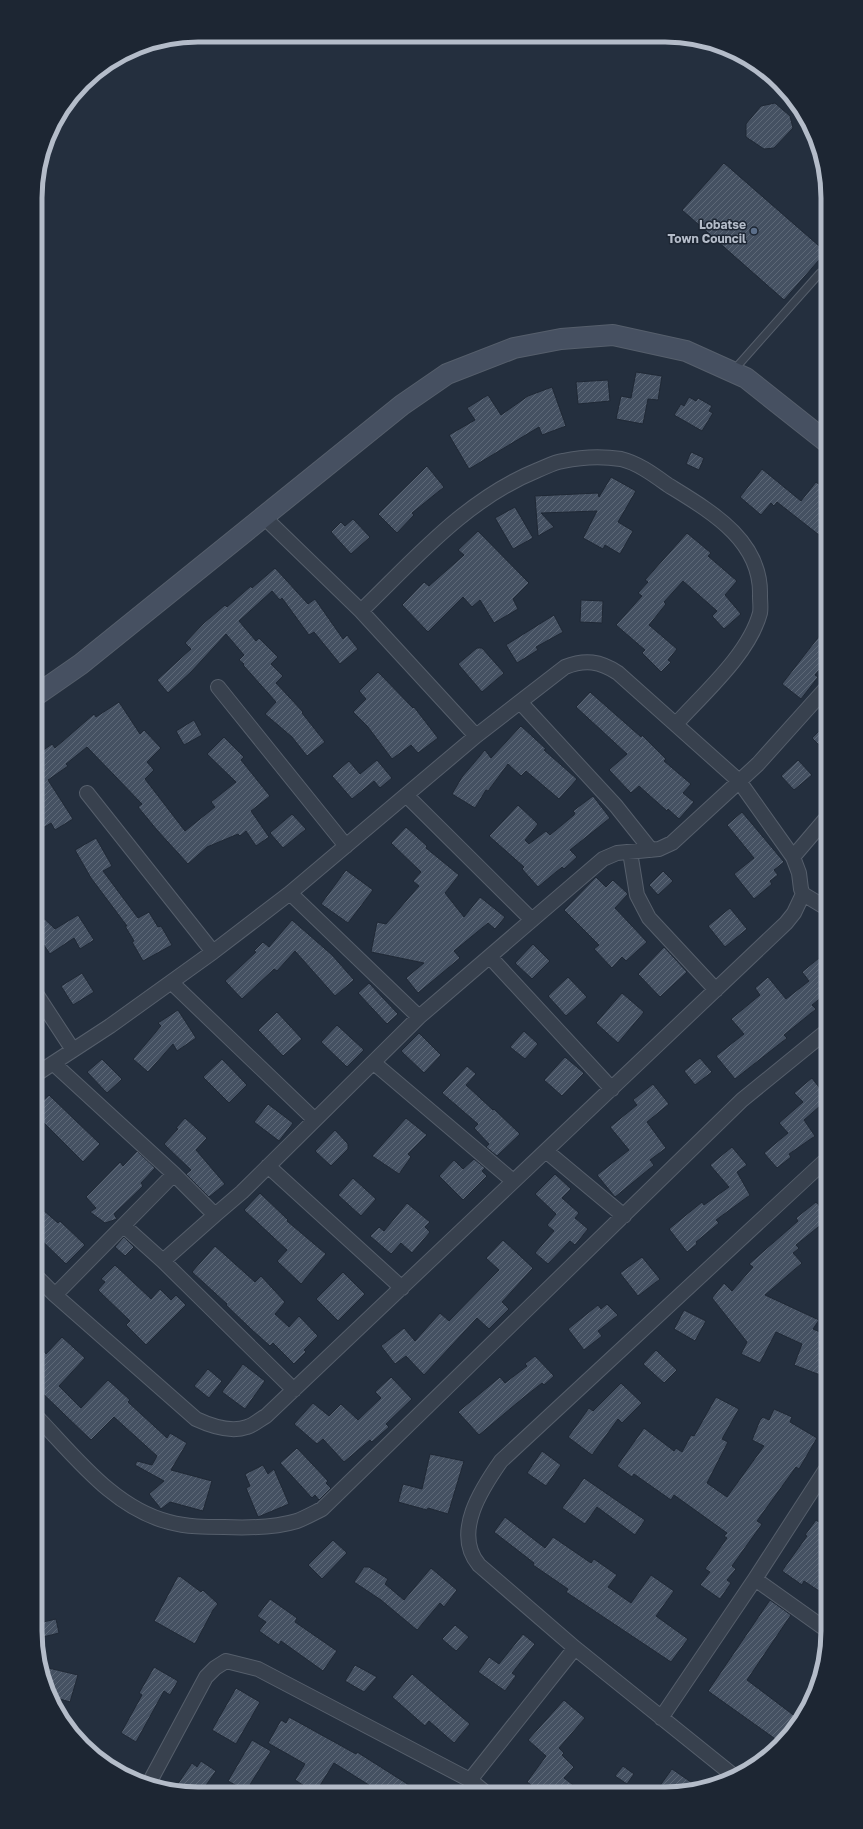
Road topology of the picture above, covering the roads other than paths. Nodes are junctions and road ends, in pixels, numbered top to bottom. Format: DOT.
graph roads {
  1 [pos="821,274"];
  2 [pos="732,372"];
  3 [pos="821,437"];
  4 [pos="264,516"];
  5 [pos="361,611"];
  6 [pos="218,687"];
  7 [pos="42,691"];
  8 [pos="821,694"];
  9 [pos="520,702"];
  10 [pos="676,724"];
  11 [pos="476,736"];
  12 [pos="739,781"];
  13 [pos="87,794"];
  14 [pos="406,795"];
  15 [pos="821,824"];
  16 [pos="346,846"];
  17 [pos="651,850"];
  18 [pos="630,852"];
  19 [pos="793,857"];
  20 [pos="290,893"];
  21 [pos="803,894"];
  22 [pos="821,905"];
  23 [pos="532,920"];
  24 [pos="213,952"];
  25 [pos="490,957"];
  26 [pos="171,982"];
  27 [pos="716,990"];
  28 [pos="42,1003"];
  29 [pos="419,1017"];
  30 [pos="821,1036"];
  31 [pos="73,1050"];
  32 [pos="54,1063"];
  33 [pos="374,1063"];
  34 [pos="42,1071"];
  35 [pos="612,1089"];
  36 [pos="315,1120"];
  37 [pos="546,1151"];
  38 [pos="268,1166"];
  39 [pos="821,1168"];
  40 [pos="174,1174"];
  41 [pos="512,1181"];
  42 [pos="215,1215"];
  43 [pos="624,1216"];
  44 [pos="124,1226"];
  45 [pos="163,1261"];
  46 [pos="42,1282"];
  47 [pos="402,1288"];
  48 [pos="55,1295"];
  49 [pos="294,1390"];
  50 [pos="42,1422"];
  51 [pos="821,1477"];
  52 [pos="755,1579"];
  53 [pos="821,1626"];
  54 [pos="575,1648"];
  55 [pos="661,1718"];
  56 [pos="730,1773"];
  57 [pos="151,1780"];
  58 [pos="470,1780"];
  59 [pos="479,1787"];
  1 -- 2 [label="lane"];
  2 -- 3 [label="street"];
  2 -- 4 [label="street"];
  4 -- 5 [label="street"];
  4 -- 7 [label="street"];
  5 -- 10 [label="street"];
  5 -- 11 [label="street"];
  6 -- 16 [label="street"];
  8 -- 12 [label="street"];
  9 -- 10 [label="street"];
  9 -- 11 [label="street"];
  9 -- 17 [label="street"];
  10 -- 12 [label="street"];
  11 -- 14 [label="street"];
  12 -- 17 [label="street"];
  12 -- 19 [label="street"];
  13 -- 24 [label="street"];
  14 -- 16 [label="street"];
  14 -- 23 [label="street"];
  15 -- 19 [label="street"];
  16 -- 20 [label="street"];
  17 -- 18 [label="street"];
  18 -- 23 [label="street"];
  18 -- 27 [label="street"];
  19 -- 21 [label="street"];
  20 -- 24 [label="street"];
  20 -- 29 [label="street"];
  21 -- 22 [label="street"];
  21 -- 27 [label="street"];
  23 -- 25 [label="street"];
  24 -- 26 [label="street"];
  25 -- 29 [label="street"];
  25 -- 35 [label="street"];
  26 -- 31 [label="street"];
  26 -- 36 [label="street"];
  27 -- 35 [label="street"];
  28 -- 31 [label="street"];
  29 -- 33 [label="street"];
  30 -- 43 [label="street"];
  31 -- 32 [label="street"];
  32 -- 34 [label="street"];
  32 -- 40 [label="street"];
  33 -- 36 [label="street"];
  33 -- 41 [label="street"];
  35 -- 37 [label="street"];
  36 -- 38 [label="street"];
  37 -- 41 [label="street"];
  37 -- 43 [label="street"];
  38 -- 42 [label="street"];
  38 -- 47 [label="street"];
  39 -- 54 [label="street"];
  40 -- 42 [label="street"];
  40 -- 44 [label="street"];
  41 -- 47 [label="street"];
  42 -- 45 [label="street"];
  43 -- 50 [label="street"];
  44 -- 45 [label="street"];
  44 -- 48 [label="street"];
  45 -- 49 [label="street"];
  46 -- 48 [label="street"];
  47 -- 49 [label="street"];
  48 -- 49 [label="street"];
  51 -- 52 [label="street"];
  52 -- 53 [label="street"];
  52 -- 55 [label="street"];
  54 -- 55 [label="street"];
  54 -- 58 [label="street"];
  55 -- 56 [label="street"];
  57 -- 58 [label="street"];
  58 -- 59 [label="street"];
}
